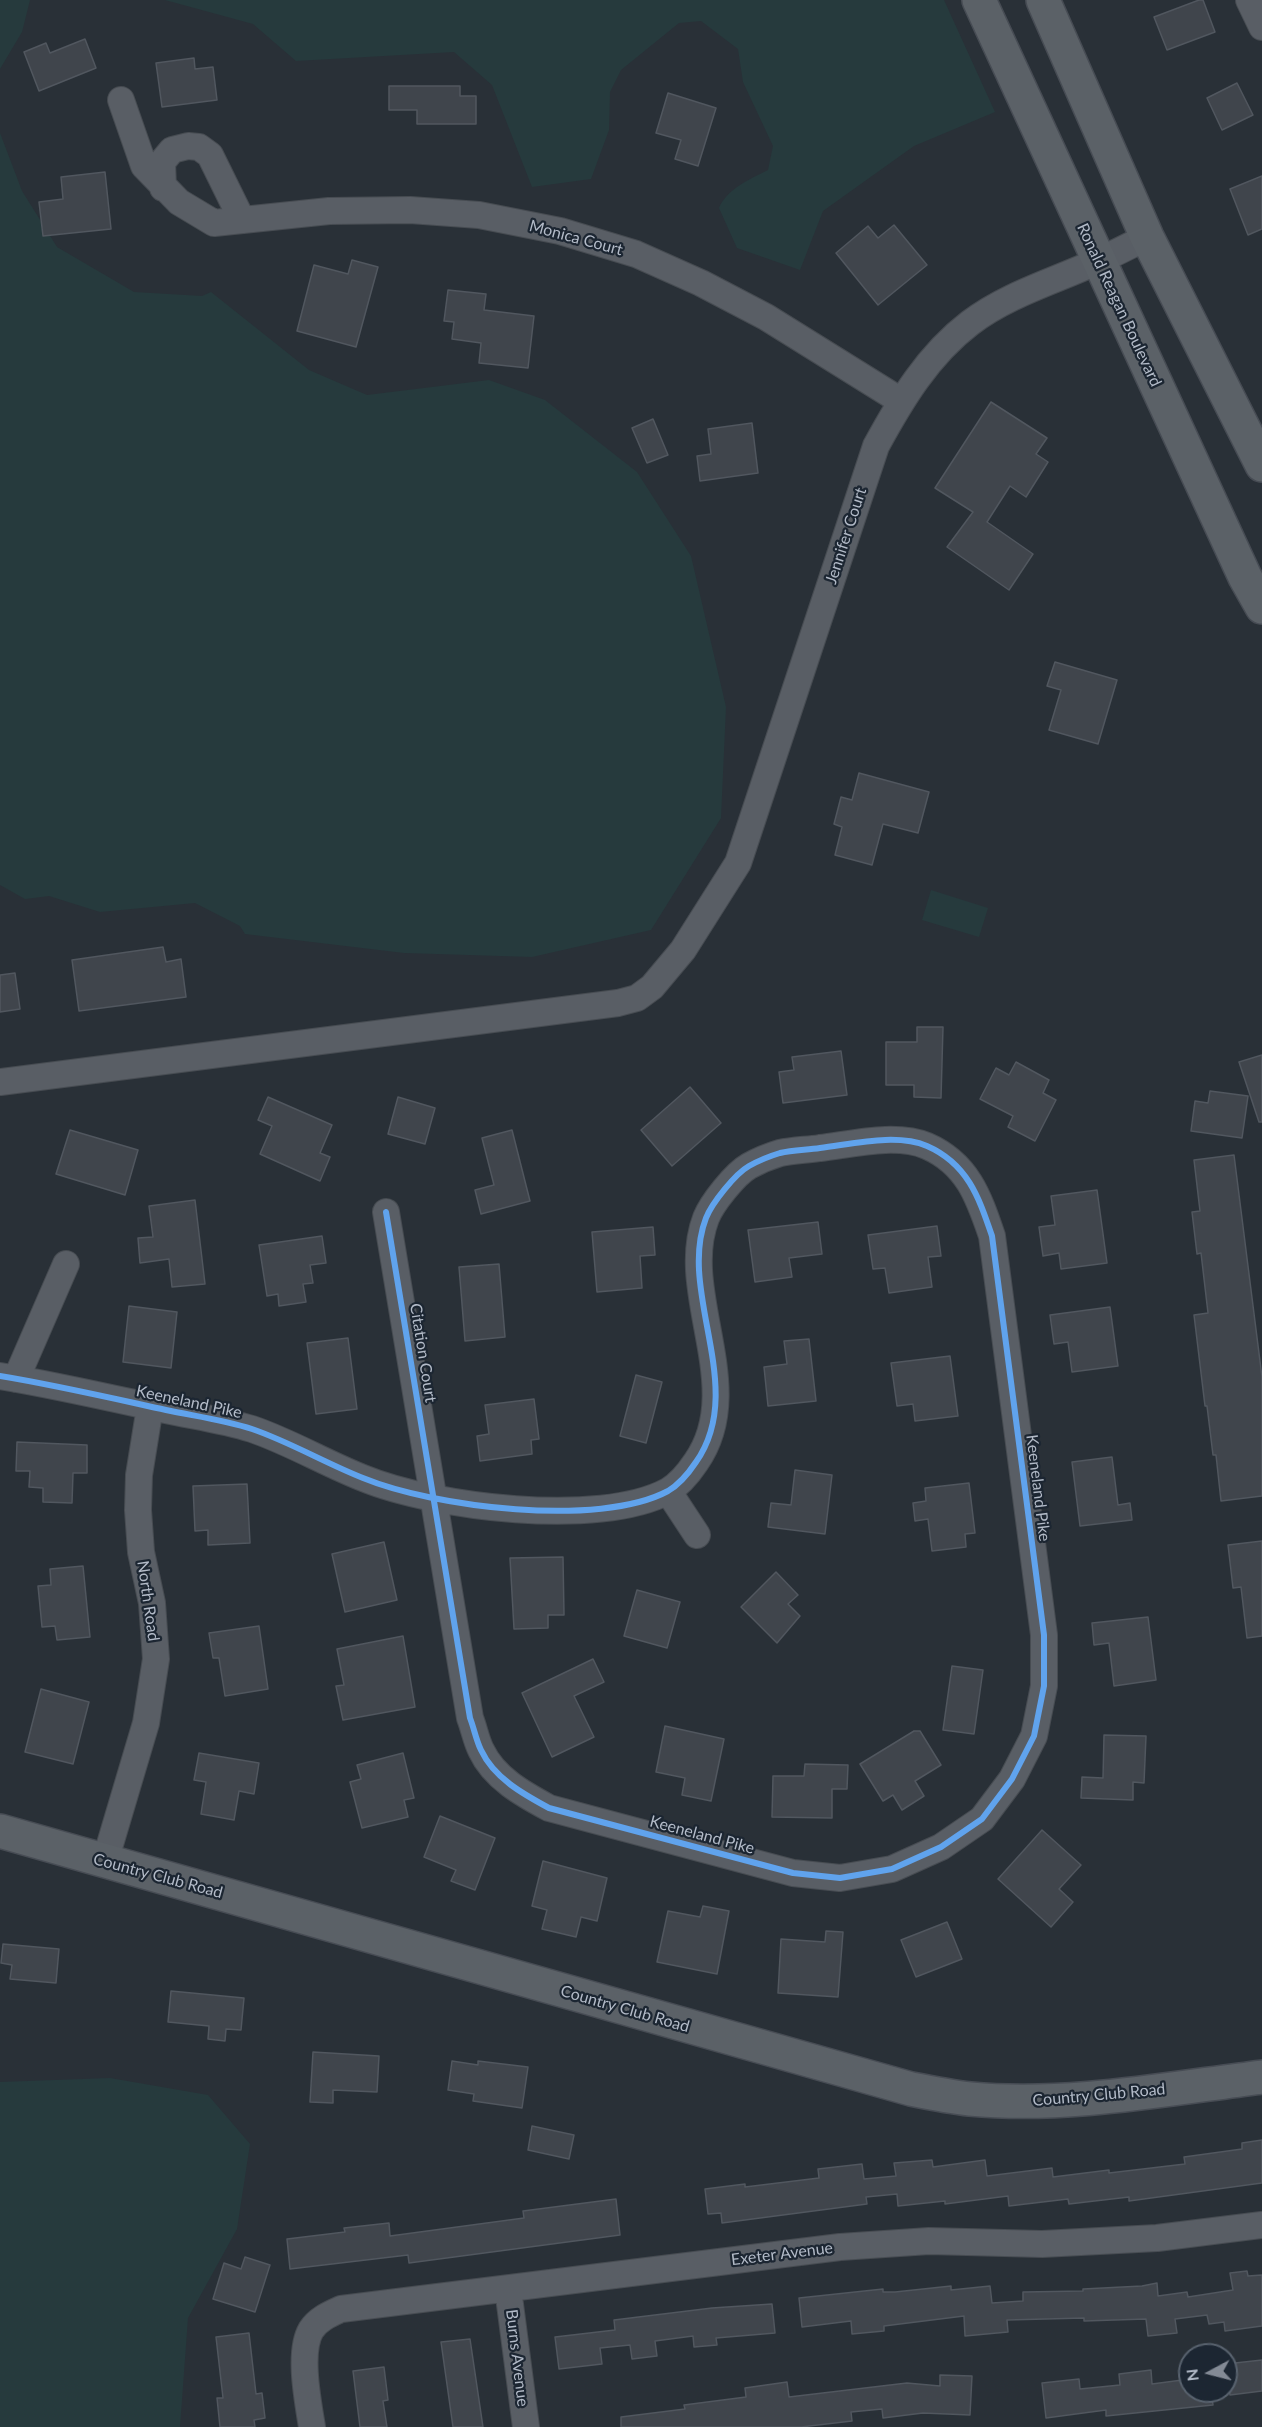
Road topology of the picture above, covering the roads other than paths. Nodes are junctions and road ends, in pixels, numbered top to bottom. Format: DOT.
graph roads {
  1 [pos="980,0"];
  2 [pos="1043,0"];
  3 [pos="121,100"];
  4 [pos="163,188"];
  5 [pos="242,220"];
  6 [pos="1147,237"];
  7 [pos="1098,261"];
  8 [pos="901,401"];
  9 [pos="1262,465"];
  10 [pos="1262,607"];
  11 [pos="0,1082"];
  12 [pos="386,1212"];
  13 [pos="66,1264"];
  14 [pos="8,1377"];
  15 [pos="150,1407"];
  16 [pos="668,1491"];
  17 [pos="434,1498"];
  18 [pos="697,1535"];
  19 [pos="0,1831"];
  20 [pos="105,1861"];
  21 [pos="1262,2077"];
  22 [pos="1262,2225"];
  23 [pos="508,2289"];
  24 [pos="312,2427"];
  25 [pos="526,2427"];
  1 -- 7 [label="main road, Ronald Reagan Boulevard"];
  2 -- 6 [label="main road"];
  3 -- 4 [label="street"];
  4 -- 5 [label="street, Monica Court"];
  4 -- 5 [label="street"];
  5 -- 8 [label="street, Monica Court"];
  6 -- 7 [label="street, Jennifer Court"];
  6 -- 9 [label="main road"];
  7 -- 8 [label="street, Jennifer Court"];
  7 -- 10 [label="main road, Ronald Reagan Boulevard"];
  8 -- 11 [label="street, Jennifer Court"];
  12 -- 17 [label="street, Citation Court"];
  13 -- 14 [label="street"];
  14 -- 15 [label="street, Keeneland Pike"];
  15 -- 17 [label="street, Keeneland Pike"];
  15 -- 20 [label="street, North Road"];
  16 -- 17 [label="street, Keeneland Pike"];
  16 -- 17 [label="street, Keeneland Pike"];
  16 -- 18 [label="street"];
  19 -- 20 [label="main road, Country Club Road"];
  20 -- 21 [label="main road, Country Club Road"];
  22 -- 23 [label="street, Exeter Avenue"];
  23 -- 24 [label="street, Exeter Avenue"];
  23 -- 25 [label="street, Burns Avenue"];
}
